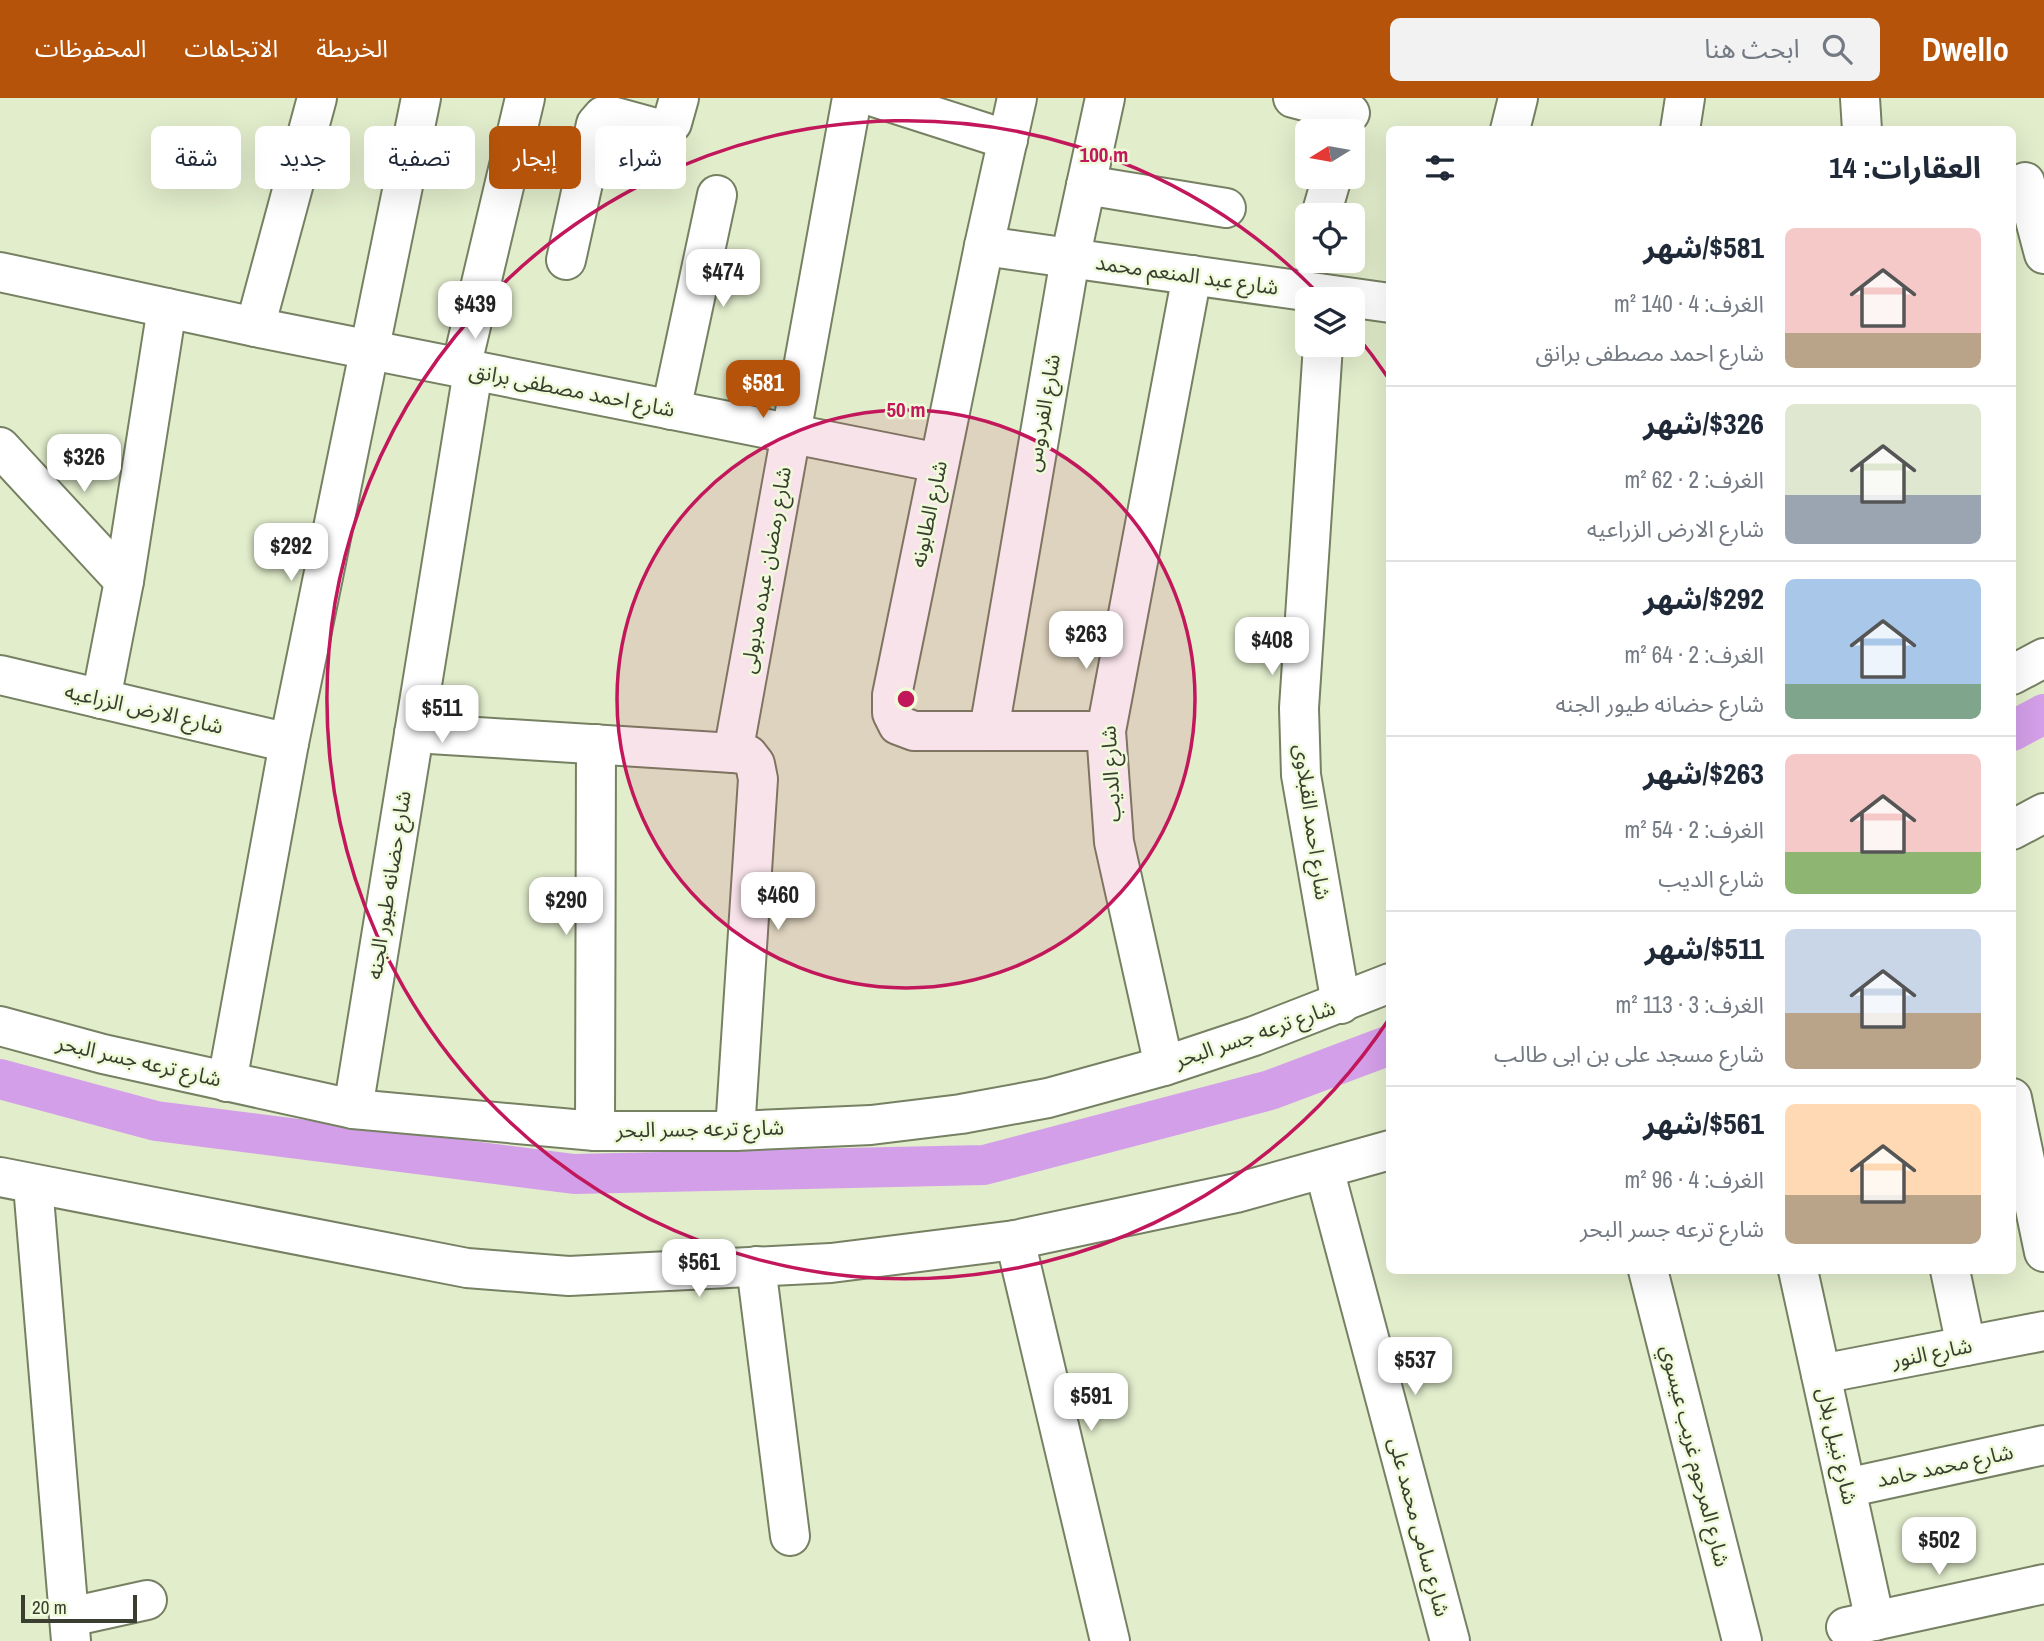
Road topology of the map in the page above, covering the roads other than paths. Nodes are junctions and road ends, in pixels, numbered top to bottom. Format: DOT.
graph roads {
  1 [pos="317,98"];
  2 [pos="421,98"];
  3 [pos="525,98"];
  4 [pos="679,98"];
  5 [pos="852,98"];
  6 [pos="877,98"];
  7 [pos="1017,98"];
  8 [pos="1105,98"];
  9 [pos="1293,98"];
  10 [pos="1518,98"];
  11 [pos="1685,98"];
  12 [pos="1860,98"];
  13 [pos="929,106"];
  14 [pos="1350,114"];
  15 [pos="1511,126"];
  16 [pos="1681,126"];
  17 [pos="1862,126"];
  18 [pos="1008,141"];
  19 [pos="2025,182"];
  20 [pos="1086,186"];
  21 [pos="717,195"];
  22 [pos="1226,208"];
  23 [pos="984,246"];
  24 [pos="2044,254"];
  25 [pos="1070,258"];
  26 [pos="566,260"];
  27 [pos="1192,275"];
  28 [pos="1,281"];
  29 [pos="1315,286"];
  30 [pos="1386,302"];
  31 [pos="167,308"];
  32 [pos="256,327"];
  33 [pos="369,350"];
  34 [pos="1323,357"];
  35 [pos="467,369"];
  36 [pos="671,410"];
  37 [pos="790,433"];
  38 [pos="0,447"];
  39 [pos="939,463"];
  40 [pos="124,582"];
  41 [pos="2044,658"];
  42 [pos="2016,673"];
  43 [pos="0,676"];
  44 [pos="101,699"];
  45 [pos="989,730"];
  46 [pos="1106,731"];
  47 [pos="414,733"];
  48 [pos="289,743"];
  49 [pos="596,744"];
  50 [pos="740,754"];
  51 [pos="2044,813"];
  52 [pos="2016,829"];
  53 [pos="1386,985"];
  54 [pos="1340,1004"];
  55 [pos="0,1026"];
  56 [pos="1164,1066"];
  57 [pos="227,1082"];
  58 [pos="2016,1107"];
  59 [pos="353,1110"];
  60 [pos="595,1130"];
  61 [pos="735,1131"];
  62 [pos="2033,1145"];
  63 [pos="1386,1151"];
  64 [pos="1324,1169"];
  65 [pos="16,1181"];
  66 [pos="1015,1240"];
  67 [pos="2044,1252"];
  68 [pos="756,1266"];
  69 [pos="1649,1274"];
  70 [pos="1799,1274"];
  71 [pos="1951,1274"];
  72 [pos="2044,1331"];
  73 [pos="1966,1346"];
  74 [pos="1821,1374"];
  75 [pos="2044,1445"];
  76 [pos="1846,1488"];
  77 [pos="790,1536"];
  78 [pos="2044,1584"];
  79 [pos="147,1600"];
  80 [pos="70,1629"];
  81 [pos="1110,1641"];
  82 [pos="1450,1641"];
  83 [pos="1742,1641"];
  1 -- 32 [label="street"];
  2 -- 33 [label="street"];
  3 -- 35 [label="street, شارع حضانه طيور الجنه"];
  4 -- 26 [label="street"];
  5 -- 37 [label="street, شارع رمضان عبده مدبولى"];
  6 -- 13 [label="street"];
  7 -- 18 [label="street, شارع الطابونه"];
  8 -- 20 [label="street, شارع الفردوس"];
  9 -- 14 [label="street"];
  10 -- 15 [label="street"];
  11 -- 16 [label="street"];
  12 -- 17 [label="street"];
  13 -- 18 [label="street"];
  18 -- 23 [label="street, شارع الطابونه"];
  19 -- 24 [label="street"];
  20 -- 22 [label="street"];
  20 -- 25 [label="street, شارع الفردوس"];
  21 -- 36 [label="street"];
  23 -- 25 [label="street, شارع عبد المنعم محمد"];
  23 -- 39 [label="street, شارع الطابونه"];
  25 -- 27 [label="street, شارع عبد المنعم محمد"];
  25 -- 45 [label="street, شارع الفردوس"];
  27 -- 29 [label="street, شارع عبد المنعم محمد"];
  27 -- 46 [label="street, شارع الديب"];
  28 -- 31 [label="street, شارع احمد مصطفى برانق"];
  29 -- 30 [label="street, شارع عبد المنعم محمد"];
  31 -- 32 [label="street, شارع احمد مصطفى برانق"];
  31 -- 40 [label="street"];
  32 -- 33 [label="street, شارع احمد مصطفى برانق"];
  33 -- 35 [label="street, شارع احمد مصطفى برانق"];
  33 -- 48 [label="street"];
  34 -- 54 [label="street, شارع احمد القبلاوى"];
  35 -- 36 [label="street, شارع احمد مصطفى برانق"];
  35 -- 47 [label="street, شارع حضانه طيور الجنه"];
  36 -- 37 [label="street, شارع احمد مصطفى برانق"];
  37 -- 39 [label="street, شارع احمد مصطفى برانق"];
  37 -- 50 [label="street, شارع رمضان عبده مدبولى"];
  38 -- 40 [label="street"];
  39 -- 45 [label="street, شارع الطابونه"];
  40 -- 44 [label="street"];
  41 -- 42 [label="street"];
  43 -- 44 [label="street, شارع الارض الزراعيه"];
  44 -- 48 [label="street, شارع الارض الزراعيه"];
  45 -- 46 [label="street, شارع الطابونه"];
  46 -- 56 [label="street, شارع الديب"];
  47 -- 49 [label="street"];
  47 -- 59 [label="street, شارع حضانه طيور الجنه"];
  48 -- 57 [label="street"];
  49 -- 50 [label="street"];
  49 -- 60 [label="street"];
  50 -- 61 [label="street"];
  51 -- 52 [label="street"];
  53 -- 54 [label="street, شارع ترعه جسر البحر"];
  54 -- 56 [label="street, شارع ترعه جسر البحر"];
  55 -- 57 [label="street, شارع ترعه جسر البحر"];
  56 -- 61 [label="street, شارع ترعه جسر البحر"];
  57 -- 59 [label="street, شارع ترعه جسر البحر"];
  58 -- 62 [label="street"];
  59 -- 60 [label="street, شارع ترعه جسر البحر"];
  60 -- 61 [label="street, شارع ترعه جسر البحر"];
  62 -- 67 [label="street"];
  63 -- 64 [label="street"];
  64 -- 66 [label="street"];
  64 -- 82 [label="street, شارع سامى محمد على"];
  65 -- 68 [label="street"];
  65 -- 80 [label="street"];
  66 -- 68 [label="street"];
  66 -- 81 [label="street"];
  68 -- 77 [label="street"];
  69 -- 83 [label="street, شارع المرحوم غريب عيسوي"];
  70 -- 74 [label="street, شارع نبيل بلال"];
  71 -- 73 [label="street"];
  72 -- 73 [label="street, شارع النور"];
  73 -- 74 [label="street, شارع النور"];
  74 -- 76 [label="street, شارع نبيل بلال"];
  75 -- 76 [label="street, شارع محمد حامد"];
  76 -- 78 [label="street, شارع نبيل بلال"];
  79 -- 80 [label="street"];
}
